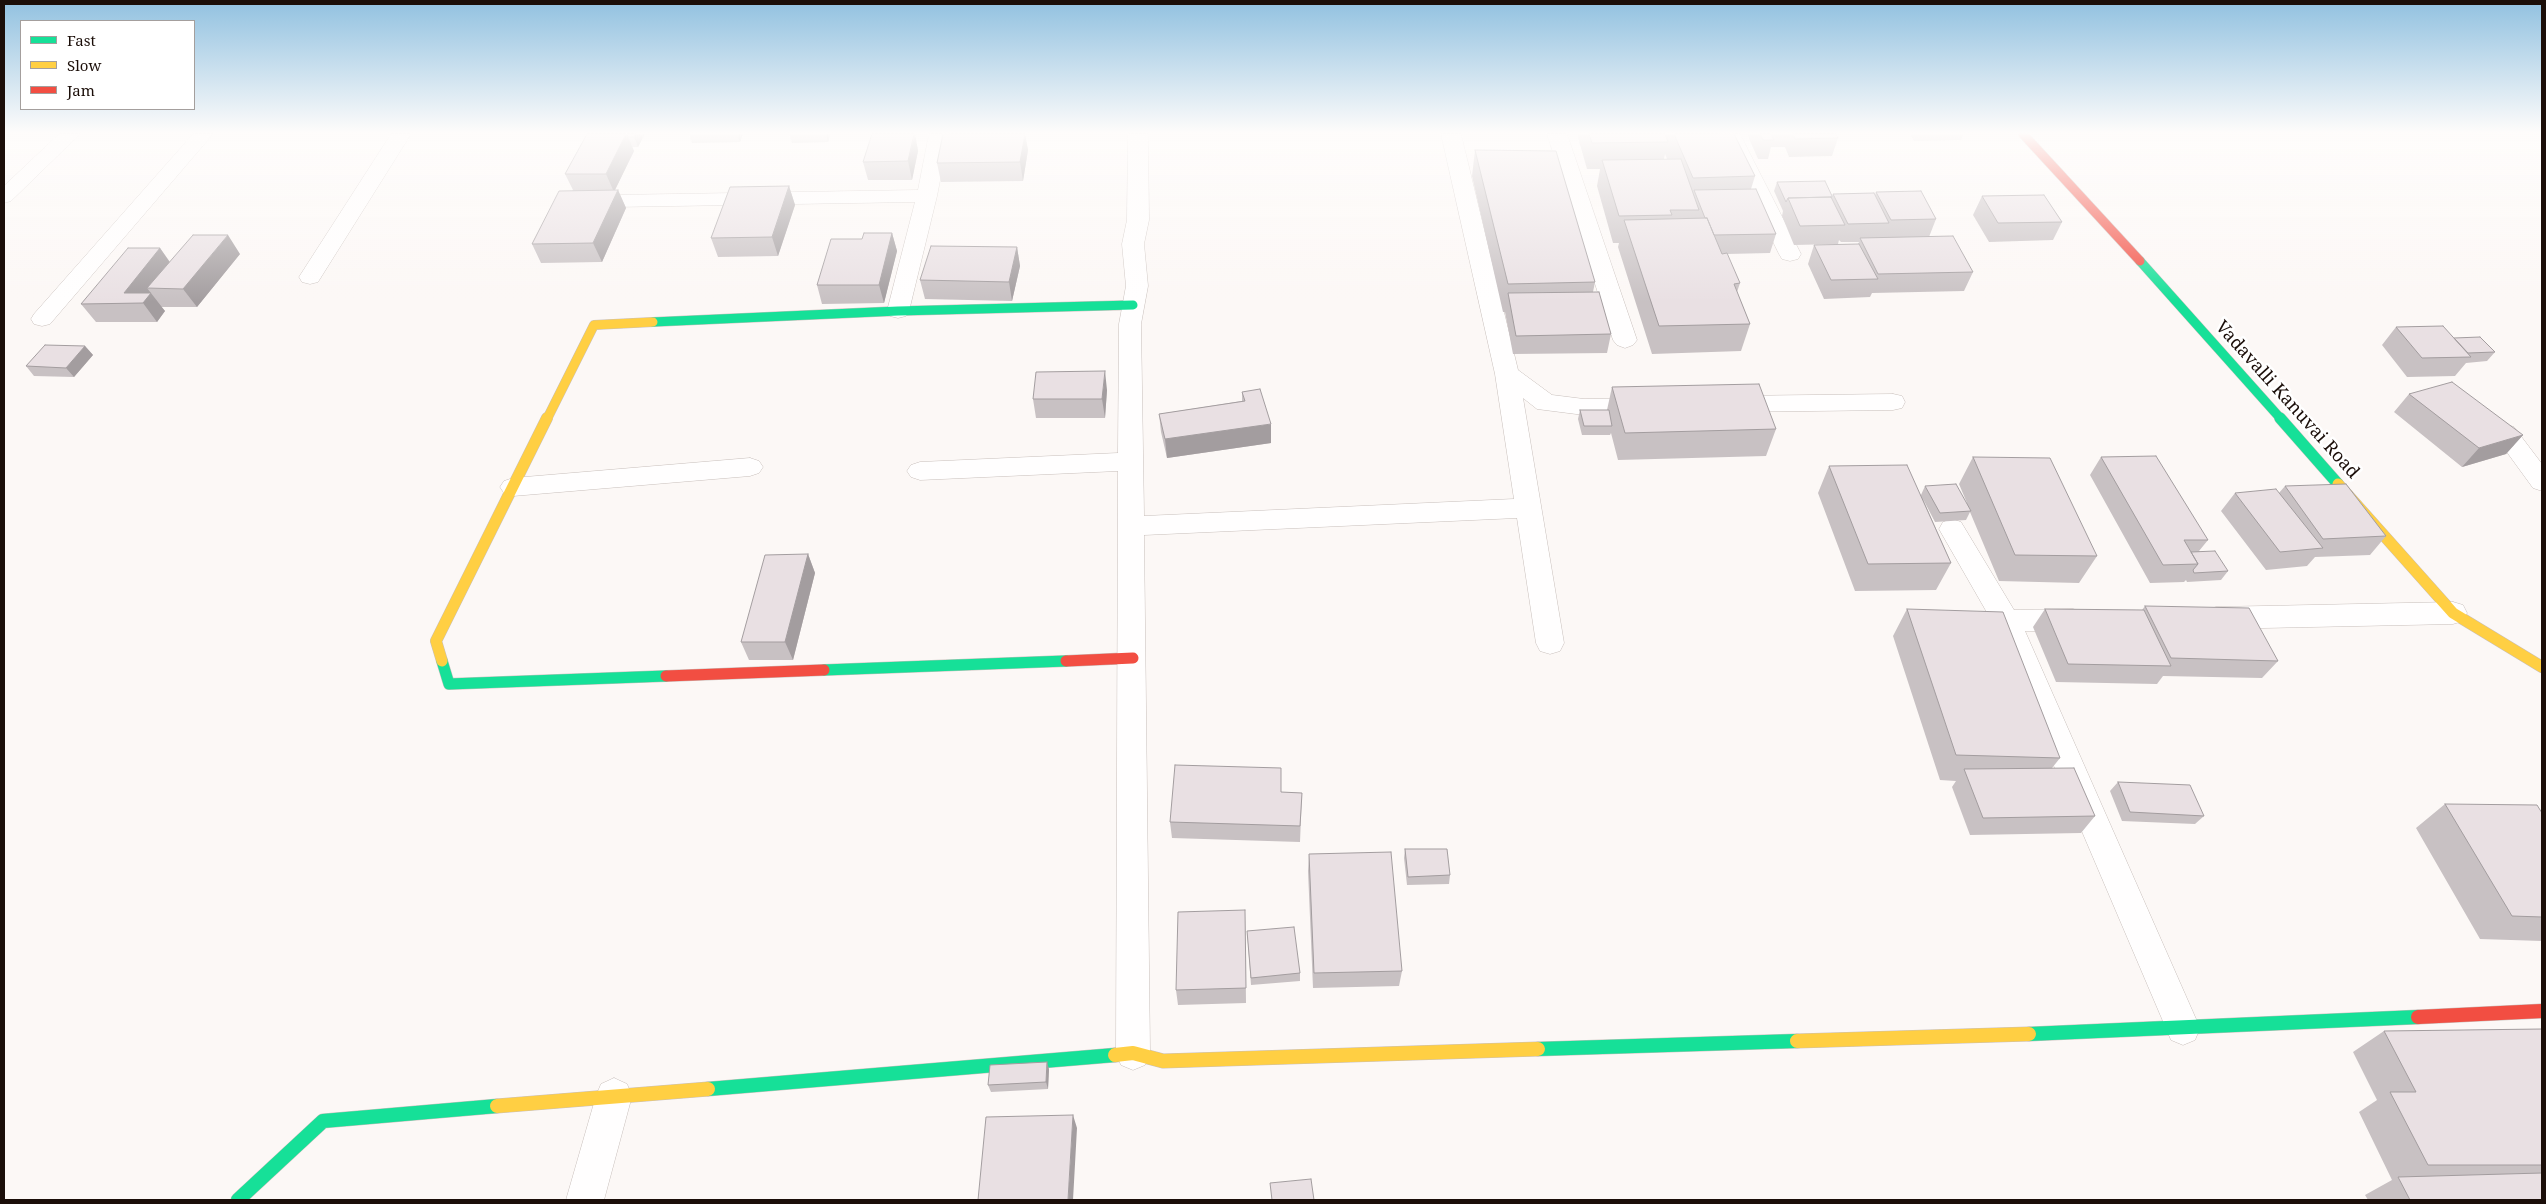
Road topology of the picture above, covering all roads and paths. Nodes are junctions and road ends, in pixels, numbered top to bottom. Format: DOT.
graph roads {
  1 [pos="154,190"];
  2 [pos="365,190"];
  3 [pos="928,190"];
  4 [pos="1138,190"];
  5 [pos="1464,190"];
  6 [pos="1576,190"];
  7 [pos="1758,190"];
  8 [pos="2076,190"];
  9 [pos="927,196"];
  10 [pos="613,201"];
  11 [pos="1790,254"];
  12 [pos="310,277"];
  13 [pos="1133,305"];
  14 [pos="898,311"];
  15 [pos="42,319"];
  16 [pos="1625,340"];
  17 [pos="1508,374"];
  18 [pos="1892,402"];
  19 [pos="1664,405"];
  20 [pos="1704,405"];
  21 [pos="2504,433"];
  22 [pos="1132,461"];
  23 [pos="750,468"];
  24 [pos="920,471"];
  25 [pos="2542,482"];
  26 [pos="513,487"];
  27 [pos="1528,508"];
  28 [pos="1132,526"];
  29 [pos="1952,529"];
  30 [pos="2453,613"];
  31 [pos="2185,618"];
  32 [pos="2095,620"];
  33 [pos="2006,622"];
  34 [pos="1550,643"];
  35 [pos="1133,658"];
  36 [pos="2542,667"];
  37 [pos="2542,1011"];
  38 [pos="2183,1028"];
  39 [pos="1133,1053"];
  40 [pos="614,1096"];
  41 [pos="238,1200"];
  42 [pos="585,1200"];
  1 -- 15 [label="street"];
  2 -- 12 [label="street"];
  3 -- 9 [label="street"];
  4 -- 13 [label="street"];
  5 -- 17 [label="street"];
  6 -- 16 [label="street"];
  7 -- 11 [label="street"];
  8 -- 30 [label="street, Vadavalli Kanuvai Road"];
  9 -- 10 [label="street"];
  9 -- 14 [label="street"];
  13 -- 14 [label="street"];
  13 -- 22 [label="street"];
  14 -- 26 [label="street"];
  17 -- 19 [label="street"];
  17 -- 27 [label="street"];
  18 -- 20 [label="street"];
  21 -- 25 [label="street"];
  22 -- 24 [label="street"];
  22 -- 28 [label="street"];
  23 -- 26 [label="street"];
  26 -- 35 [label="street"];
  27 -- 28 [label="street"];
  27 -- 34 [label="street"];
  28 -- 35 [label="street"];
  29 -- 33 [label="street"];
  30 -- 31 [label="street"];
  30 -- 36 [label="street, Vadavalli Kanuvai Road"];
  32 -- 33 [label="street"];
  33 -- 38 [label="street"];
  35 -- 39 [label="street"];
  37 -- 38 [label="street"];
  38 -- 39 [label="street"];
  39 -- 40 [label="street"];
  40 -- 41 [label="street"];
  40 -- 42 [label="street"];
}
